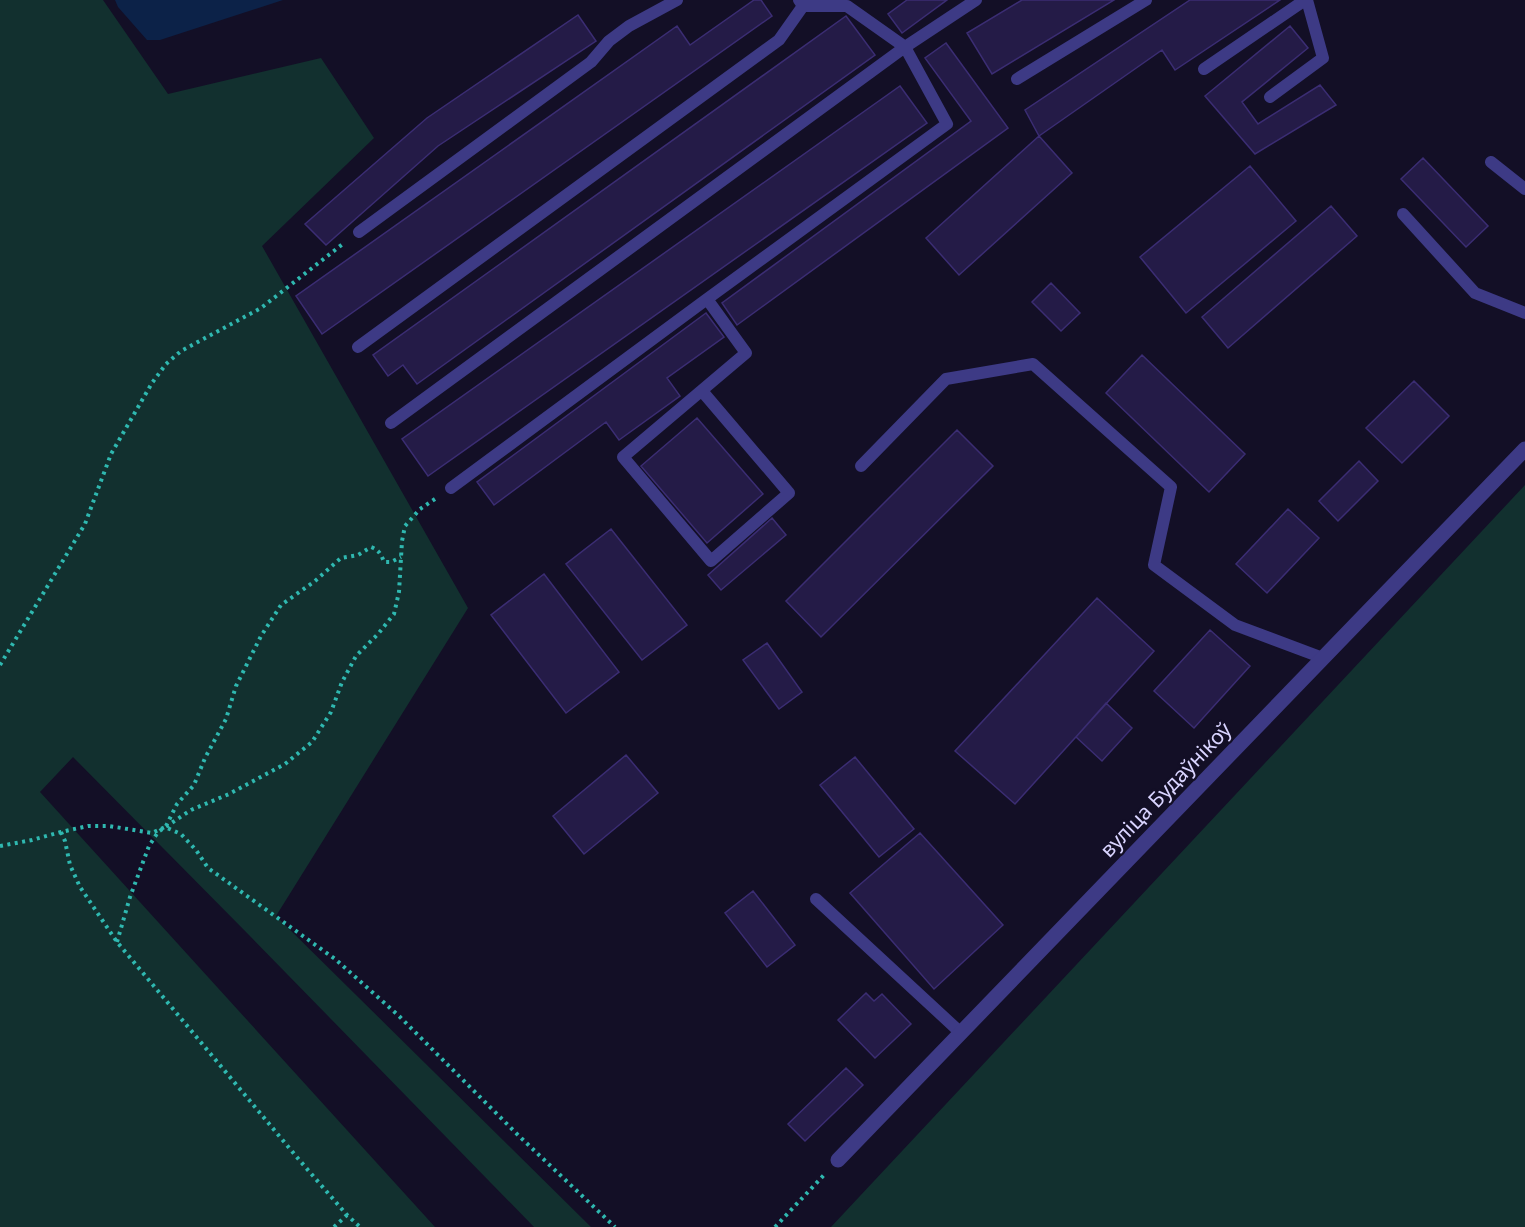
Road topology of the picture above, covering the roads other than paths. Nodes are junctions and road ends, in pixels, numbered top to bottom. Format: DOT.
graph roads {
  1 [pos="678,0"];
  2 [pos="976,0"];
  3 [pos="1146,0"];
  4 [pos="1306,0"];
  5 [pos="801,3"];
  6 [pos="905,47"];
  7 [pos="1204,69"];
  8 [pos="1017,79"];
  9 [pos="1270,97"];
  10 [pos="1491,162"];
  11 [pos="1525,189"];
  12 [pos="1403,214"];
  13 [pos="359,232"];
  14 [pos="707,299"];
  15 [pos="1525,313"];
  16 [pos="358,347"];
  17 [pos="702,392"];
  18 [pos="391,423"];
  19 [pos="1525,449"];
  20 [pos="861,466"];
  21 [pos="451,488"];
  22 [pos="1323,658"];
  23 [pos="816,899"];
  24 [pos="960,1033"];
  25 [pos="838,1160"];
  1 -- 13 [label="lane"];
  2 -- 6 [label="lane"];
  3 -- 8 [label="lane"];
  4 -- 7 [label="lane"];
  4 -- 9 [label="lane"];
  5 -- 6 [label="lane"];
  5 -- 16 [label="lane"];
  6 -- 14 [label="lane"];
  6 -- 18 [label="lane"];
  10 -- 11 [label="lane"];
  12 -- 15 [label="lane"];
  14 -- 17 [label="lane"];
  14 -- 21 [label="lane"];
  17 -- 17 [label="lane"];
  19 -- 22 [label="street, вуліца Будаўнікоў"];
  20 -- 22 [label="lane"];
  22 -- 24 [label="street, вуліца Будаўнікоў"];
  23 -- 24 [label="lane"];
  24 -- 25 [label="street, вуліца Будаўнікоў"];
}
